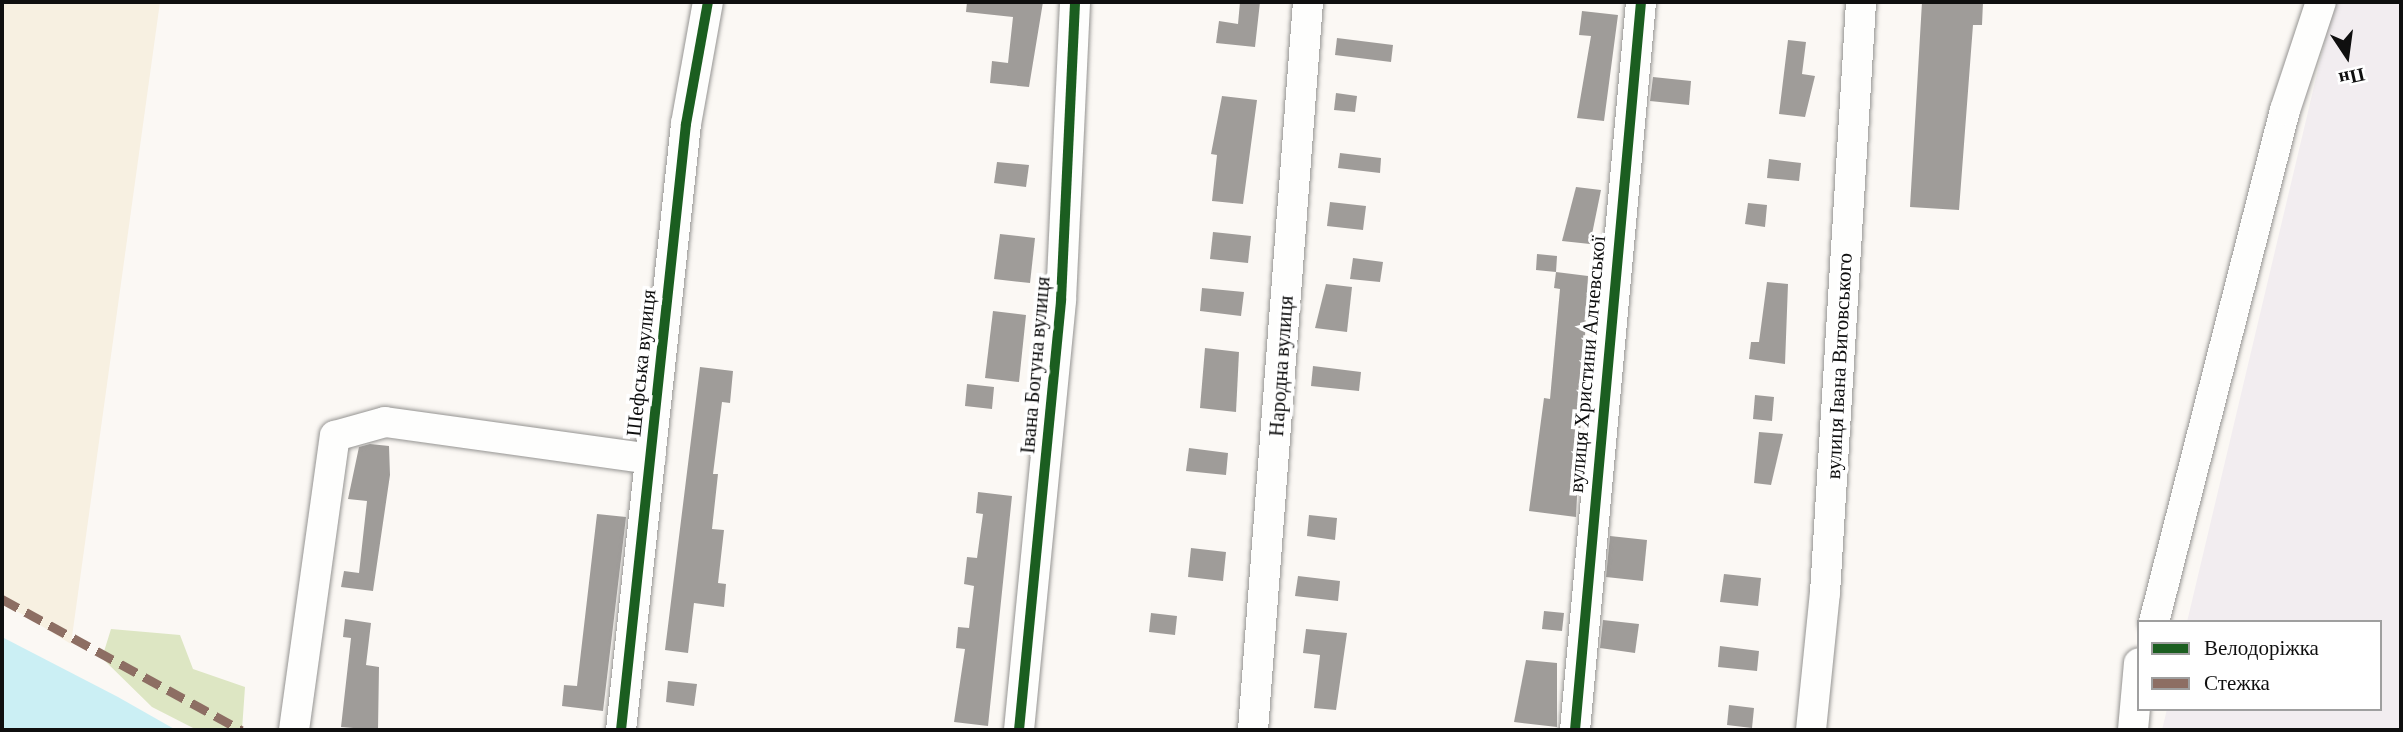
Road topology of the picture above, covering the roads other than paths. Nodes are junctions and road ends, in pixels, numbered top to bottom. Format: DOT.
graph roads {
  1 [pos="708,2"];
  2 [pos="1075,2"];
  3 [pos="1308,2"];
  4 [pos="1642,2"];
  5 [pos="1861,2"];
  6 [pos="2321,2"];
  7 [pos="650,459"];
  8 [pos="2155,620"];
  9 [pos="2137,685"];
  10 [pos="294,730"];
  11 [pos="621,730"];
  12 [pos="1019,730"];
  13 [pos="1254,730"];
  14 [pos="1576,730"];
  15 [pos="1811,730"];
  16 [pos="2133,730"];
  1 -- 7 [label="street, Шефська вулиця"];
  2 -- 12 [label="street, Івана Богуна вулиця"];
  3 -- 13 [label="street, Народна вулиця"];
  4 -- 14 [label="street, вулиця Христини Алчевської"];
  5 -- 15 [label="street, вулиця Івана Виговського"];
  6 -- 8 [label="street"];
  7 -- 10 [label="street"];
  7 -- 11 [label="street, Шефська вулиця"];
  9 -- 16 [label="street"];
}
